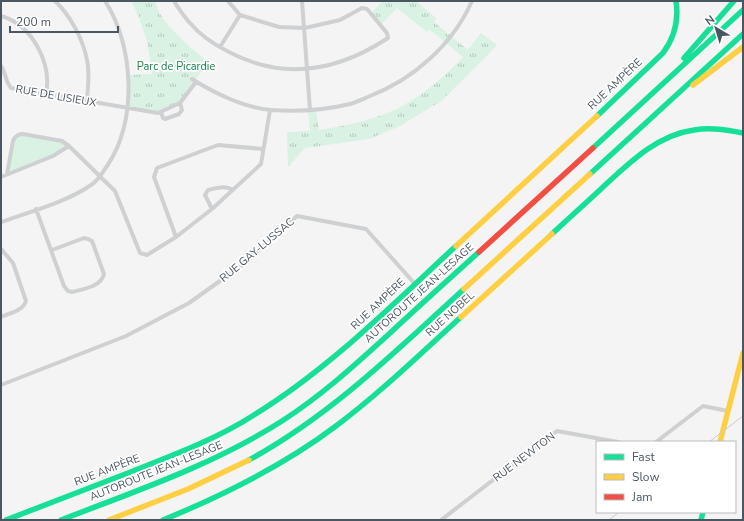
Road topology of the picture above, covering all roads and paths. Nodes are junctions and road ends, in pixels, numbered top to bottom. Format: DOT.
graph roads {
  1 [pos="55,1"];
  2 [pos="105,1"];
  3 [pos="176,1"];
  4 [pos="228,1"];
  5 [pos="302,1"];
  6 [pos="472,1"];
  7 [pos="676,1"];
  8 [pos="734,1"];
  9 [pos="743,10"];
  10 [pos="240,15"];
  11 [pos="1,16"];
  12 [pos="305,28"];
  13 [pos="743,34"];
  14 [pos="220,47"];
  15 [pos="743,47"];
  16 [pos="1,66"];
  17 [pos="307,70"];
  18 [pos="192,79"];
  19 [pos="196,82"];
  20 [pos="654,91"];
  21 [pos="46,94"];
  22 [pos="87,100"];
  23 [pos="180,103"];
  24 [pos="127,109"];
  25 [pos="661,109"];
  26 [pos="270,110"];
  27 [pos="310,110"];
  28 [pos="161,112"];
  29 [pos="743,133"];
  30 [pos="69,146"];
  31 [pos="263,149"];
  32 [pos="6,174"];
  33 [pos="100,175"];
  34 [pos="1,177"];
  35 [pos="233,190"];
  36 [pos="36,209"];
  37 [pos="212,209"];
  38 [pos="1,222"];
  39 [pos="176,237"];
  40 [pos="1,249"];
  41 [pos="52,250"];
  42 [pos="415,284"];
  43 [pos="1,317"];
  44 [pos="743,353"];
  45 [pos="1,385"];
  46 [pos="728,411"];
  47 [pos="612,441"];
  48 [pos="657,441"];
  49 [pos="720,441"];
  50 [pos="6,520"];
  51 [pos="61,520"];
  52 [pos="110,520"];
  53 [pos="163,520"];
  54 [pos="441,520"];
  1 -- 22 [label="street"];
  2 -- 24 [label="street"];
  3 -- 14 [label="street"];
  4 -- 10 [label="street"];
  5 -- 12 [label="street"];
  6 -- 27 [label="street"];
  7 -- 42 [label="main road, RUE AMPÈRE"];
  8 -- 20 [label="main road"];
  9 -- 20 [label="main road, AUTOROUTE JEAN-LESAGE"];
  10 -- 12 [label="street"];
  10 -- 14 [label="street"];
  11 -- 21 [label="street"];
  12 -- 17 [label="street"];
  12 -- 17 [label="street"];
  13 -- 25 [label="main road"];
  14 -- 17 [label="street"];
  15 -- 25 [label="main road"];
  16 -- 21 [label="street, RUE DE LISIEUX"];
  17 -- 27 [label="street"];
  18 -- 19 [label="street"];
  19 -- 23 [label="street"];
  19 -- 26 [label="street"];
  20 -- 51 [label="main road, AUTOROUTE JEAN-LESAGE"];
  21 -- 22 [label="street, RUE DE LISIEUX"];
  22 -- 24 [label="street, RUE DE LISIEUX"];
  23 -- 28 [label="street"];
  23 -- 28 [label="street, RUE DE LISIEUX"];
  24 -- 28 [label="street, RUE DE LISIEUX"];
  24 -- 33 [label="street"];
  25 -- 52 [label="main road"];
  26 -- 27 [label="street"];
  26 -- 31 [label="street"];
  29 -- 53 [label="main road, RUE NOBEL"];
  30 -- 32 [label="street"];
  30 -- 32 [label="street"];
  30 -- 33 [label="street"];
  31 -- 35 [label="street"];
  31 -- 39 [label="street"];
  32 -- 34 [label="street"];
  33 -- 36 [label="street"];
  33 -- 39 [label="street"];
  35 -- 37 [label="street"];
  35 -- 37 [label="street"];
  36 -- 38 [label="street"];
  36 -- 41 [label="street"];
  37 -- 39 [label="street"];
  40 -- 43 [label="street"];
  41 -- 41 [label="street"];
  42 -- 45 [label="street, RUE GAY-LUSSAC"];
  42 -- 50 [label="main road, RUE AMPÈRE"];
  44 -- 46 [label="main road"];
  46 -- 48 [label="street"];
  46 -- 49 [label="main road"];
  47 -- 54 [label="street, RUE NEWTON"];
}
